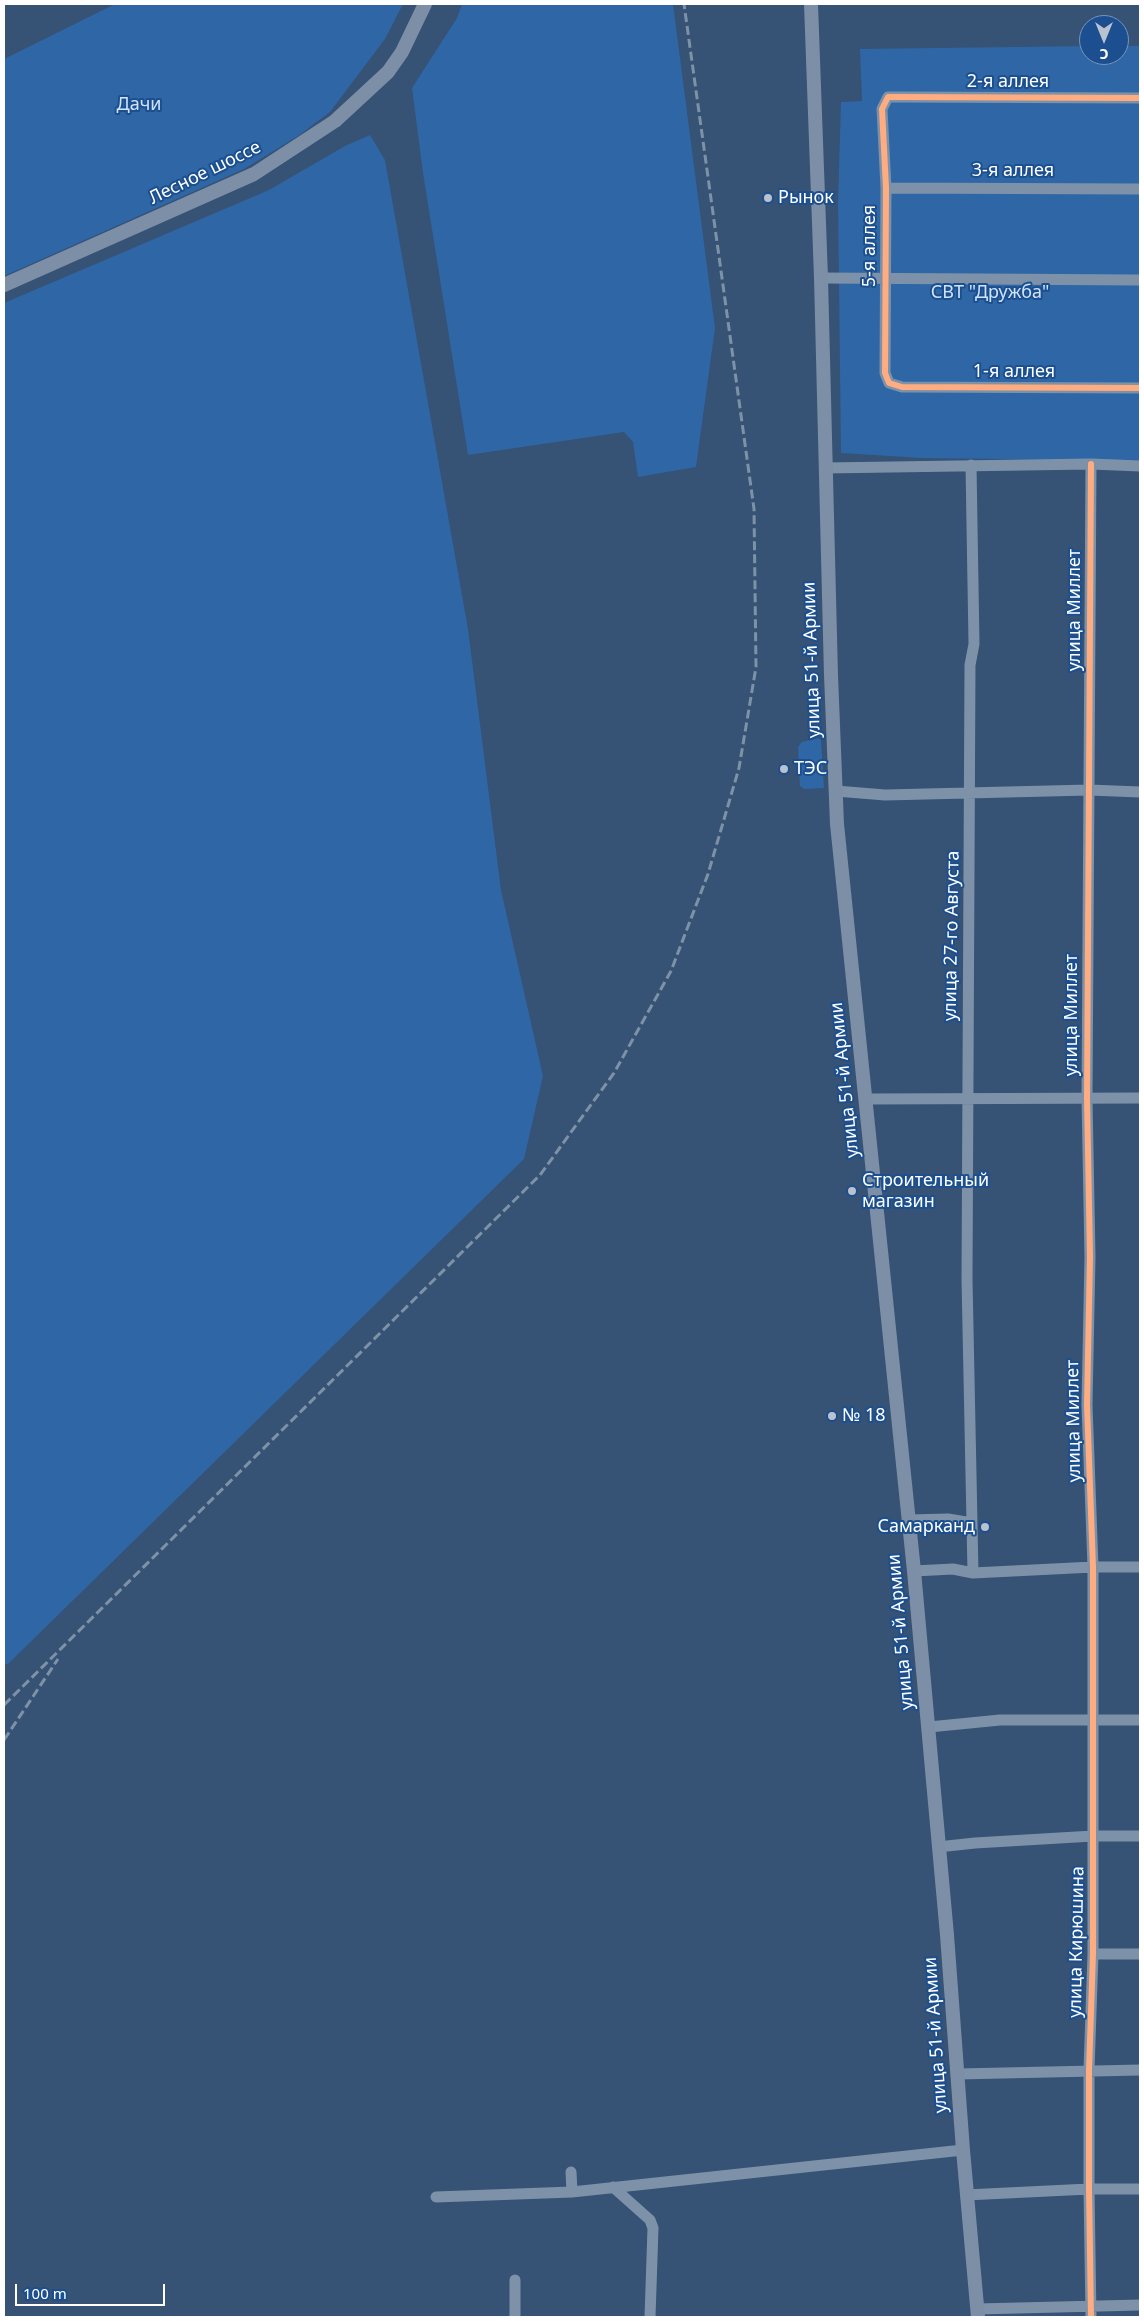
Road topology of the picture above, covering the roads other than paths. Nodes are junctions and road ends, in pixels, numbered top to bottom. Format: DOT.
graph roads {
  1 [pos="426,4"];
  2 [pos="811,4"];
  3 [pos="1140,98"];
  4 [pos="882,108"];
  5 [pos="886,188"];
  6 [pos="1140,189"];
  7 [pos="822,278"];
  8 [pos="885,278"];
  9 [pos="1140,280"];
  10 [pos="4,285"];
  11 [pos="889,383"];
  12 [pos="1140,388"];
  13 [pos="1091,464"];
  14 [pos="971,465"];
  15 [pos="1140,466"];
  16 [pos="826,468"];
  17 [pos="1089,790"];
  18 [pos="836,791"];
  19 [pos="971,792"];
  20 [pos="1140,792"];
  21 [pos="1087,1098"];
  22 [pos="1140,1098"];
  23 [pos="867,1099"];
  24 [pos="968,1099"];
  25 [pos="909,1520"];
  26 [pos="972,1523"];
  27 [pos="1093,1567"];
  28 [pos="1140,1567"];
  29 [pos="914,1571"];
  30 [pos="973,1573"];
  31 [pos="1092,1720"];
  32 [pos="1140,1720"];
  33 [pos="929,1727"];
  34 [pos="1093,1836"];
  35 [pos="1140,1836"];
  36 [pos="938,1847"];
  37 [pos="1093,1954"];
  38 [pos="1140,1954"];
  39 [pos="1089,2070"];
  40 [pos="1140,2070"];
  41 [pos="958,2074"];
  42 [pos="962,2150"];
  43 [pos="571,2172"];
  44 [pos="613,2187"];
  45 [pos="1089,2189"];
  46 [pos="1140,2189"];
  47 [pos="572,2192"];
  48 [pos="966,2195"];
  49 [pos="436,2197"];
  50 [pos="515,2280"];
  51 [pos="1091,2305"];
  52 [pos="1140,2305"];
  53 [pos="978,2313"];
  54 [pos="515,2317"];
  55 [pos="650,2317"];
  56 [pos="1091,2317"];
  1 -- 10 [label="main road, Лесное шоссе"];
  2 -- 7 [label="main road, улица 51-й Армии"];
  3 -- 4 [label="street, 2-я аллея"];
  4 -- 5 [label="street, 5-я аллея"];
  5 -- 6 [label="street, 3-я аллея"];
  5 -- 8 [label="street, 5-я аллея"];
  7 -- 8 [label="street"];
  7 -- 16 [label="main road, улица 51-й Армии"];
  8 -- 9 [label="street"];
  8 -- 11 [label="street, 5-я аллея"];
  11 -- 12 [label="street, 1-я аллея"];
  13 -- 14 [label="street"];
  13 -- 15 [label="street"];
  13 -- 17 [label="street, улица Миллет"];
  14 -- 16 [label="street"];
  14 -- 19 [label="street, улица 27-го Августа"];
  16 -- 18 [label="main road, улица 51-й Армии"];
  17 -- 19 [label="street"];
  17 -- 20 [label="street"];
  17 -- 21 [label="street, улица Миллет"];
  18 -- 19 [label="street"];
  18 -- 23 [label="main road, улица 51-й Армии"];
  19 -- 24 [label="street, улица 27-го Августа"];
  21 -- 22 [label="street"];
  21 -- 24 [label="street"];
  21 -- 27 [label="street, улица Миллет"];
  23 -- 24 [label="street"];
  23 -- 25 [label="main road, улица 51-й Армии"];
  24 -- 26 [label="street, улица 27-го Августа"];
  25 -- 26 [label="street"];
  25 -- 29 [label="main road, улица 51-й Армии"];
  26 -- 30 [label="street, улица 27-го Августа"];
  27 -- 28 [label="street"];
  27 -- 30 [label="street"];
  27 -- 31 [label="street, улица Кирюшина"];
  29 -- 30 [label="street"];
  29 -- 33 [label="main road, улица 51-й Армии"];
  31 -- 32 [label="street"];
  31 -- 33 [label="street"];
  31 -- 34 [label="street, улица Кирюшина"];
  33 -- 36 [label="main road, улица 51-й Армии"];
  34 -- 35 [label="street"];
  34 -- 36 [label="street"];
  34 -- 37 [label="street, улица Кирюшина"];
  36 -- 41 [label="main road, улица 51-й Армии"];
  37 -- 38 [label="street"];
  37 -- 39 [label="street, улица Кирюшина"];
  39 -- 40 [label="street"];
  39 -- 41 [label="street"];
  39 -- 45 [label="street, улица Кирюшина"];
  41 -- 42 [label="main road, улица 51-й Армии"];
  42 -- 44 [label="street"];
  42 -- 48 [label="main road, улица 51-й Армии"];
  43 -- 47 [label="street"];
  44 -- 47 [label="street"];
  44 -- 55 [label="street"];
  45 -- 46 [label="street"];
  45 -- 48 [label="street"];
  45 -- 51 [label="street, улица Кирюшина"];
  47 -- 49 [label="street"];
  48 -- 53 [label="main road, улица 51-й Армии"];
  50 -- 54 [label="street"];
  51 -- 52 [label="street"];
  51 -- 53 [label="street"];
  51 -- 56 [label="street, улица Кирюшина"];
}
